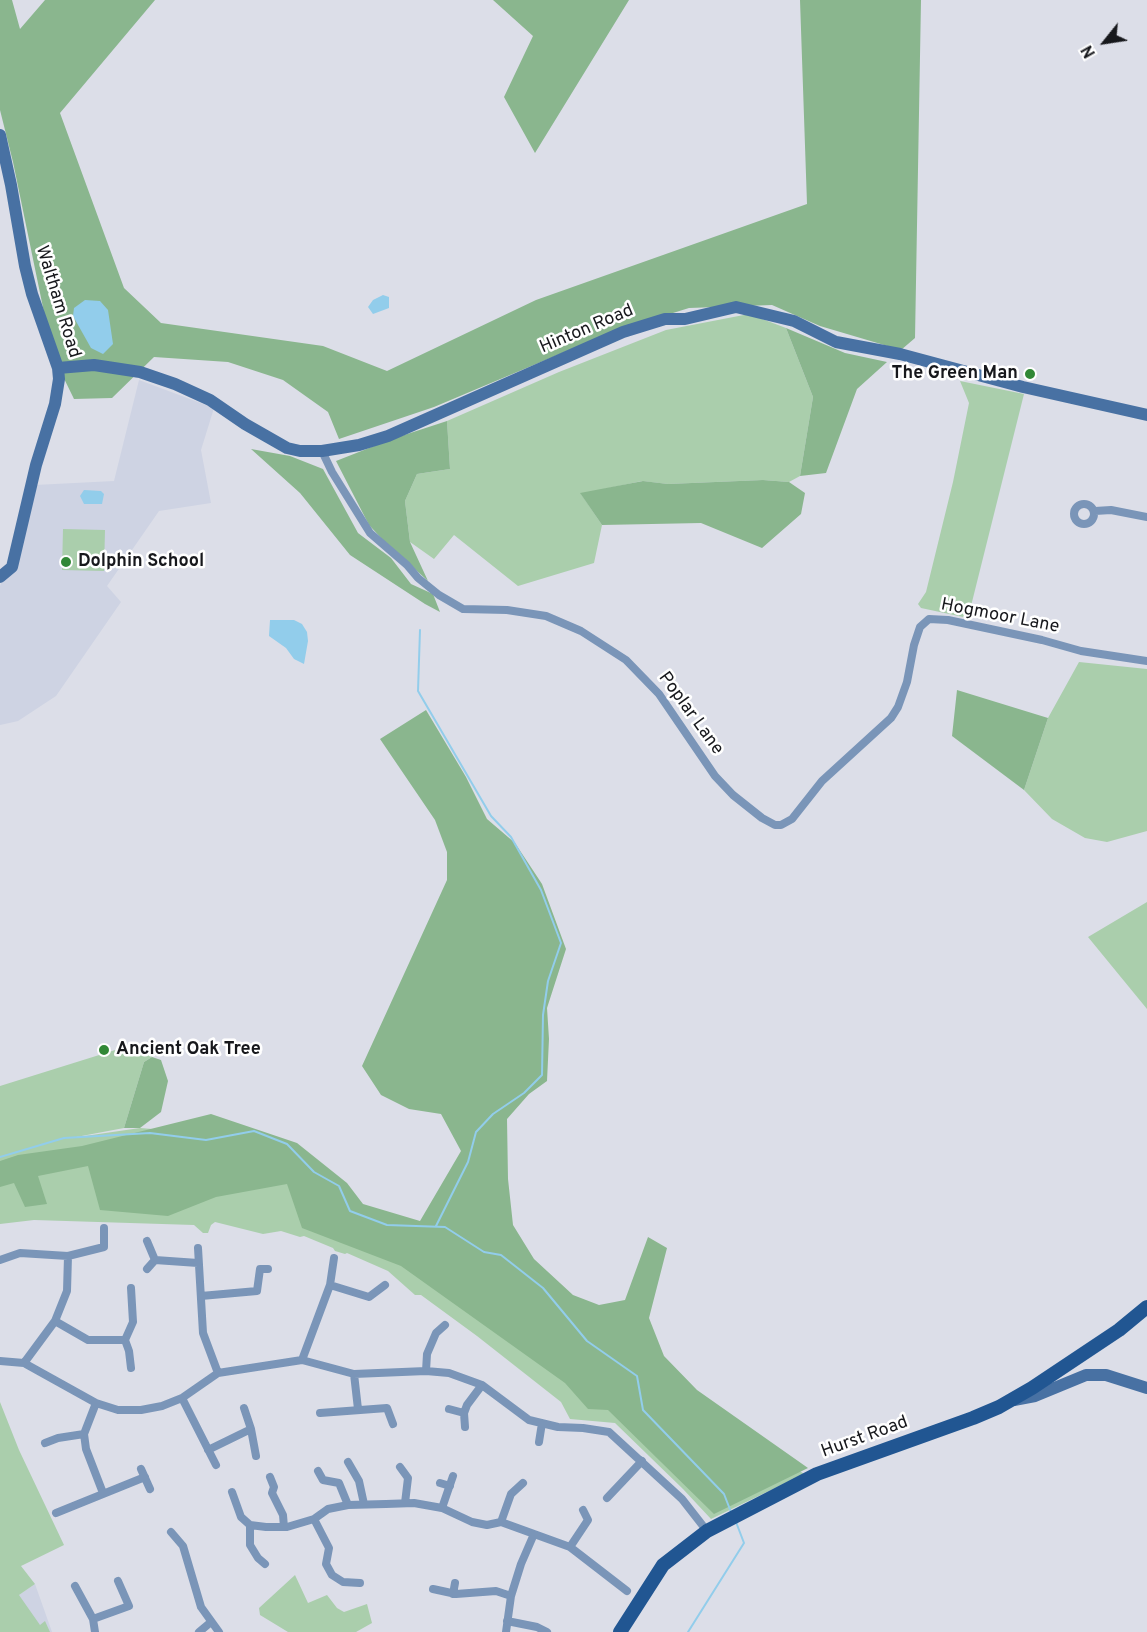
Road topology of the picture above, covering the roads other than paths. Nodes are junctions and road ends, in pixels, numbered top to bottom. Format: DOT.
graph roads {
  1 [pos="0,135"];
  2 [pos="58,368"];
  3 [pos="1147,415"];
  4 [pos="322,451"];
  5 [pos="1095,511"];
  6 [pos="1147,514"];
  7 [pos="0,577"];
  8 [pos="1147,661"];
  9 [pos="781,825"];
  10 [pos="104,1228"];
  11 [pos="147,1241"];
  12 [pos="198,1248"];
  13 [pos="69,1256"];
  14 [pos="334,1258"];
  15 [pos="0,1260"];
  16 [pos="156,1260"];
  17 [pos="198,1263"];
  18 [pos="147,1269"];
  19 [pos="264,1269"];
  20 [pos="330,1285"];
  21 [pos="385,1286"];
  22 [pos="132,1288"];
  23 [pos="257,1291"];
  24 [pos="267,1292"];
  25 [pos="201,1296"];
  26 [pos="1147,1307"];
  27 [pos="55,1321"];
  28 [pos="445,1325"];
  29 [pos="124,1340"];
  30 [pos="0,1360"];
  31 [pos="302,1360"];
  32 [pos="1071,1361"];
  33 [pos="24,1363"];
  34 [pos="130,1368"];
  35 [pos="426,1371"];
  36 [pos="218,1373"];
  37 [pos="354,1374"];
  38 [pos="1079,1378"];
  39 [pos="482,1385"];
  40 [pos="1147,1388"];
  41 [pos="182,1398"];
  42 [pos="1011,1400"];
  43 [pos="96,1403"];
  44 [pos="244,1408"];
  45 [pos="358,1409"];
  46 [pos="449,1409"];
  47 [pos="320,1413"];
  48 [pos="464,1413"];
  49 [pos="542,1423"];
  50 [pos="393,1424"];
  51 [pos="465,1427"];
  52 [pos="252,1429"];
  53 [pos="84,1434"];
  54 [pos="538,1442"];
  55 [pos="45,1443"];
  56 [pos="208,1450"];
  57 [pos="256,1456"];
  58 [pos="642,1461"];
  59 [pos="348,1462"];
  60 [pos="216,1465"];
  61 [pos="400,1467"];
  62 [pos="318,1471"];
  63 [pos="453,1476"];
  64 [pos="270,1477"];
  65 [pos="440,1483"];
  66 [pos="523,1483"];
  67 [pos="450,1486"];
  68 [pos="150,1490"];
  69 [pos="232,1492"];
  70 [pos="103,1493"];
  71 [pos="607,1498"];
  72 [pos="405,1503"];
  73 [pos="364,1504"];
  74 [pos="348,1505"];
  75 [pos="442,1508"];
  76 [pos="583,1510"];
  77 [pos="56,1513"];
  78 [pos="314,1519"];
  79 [pos="501,1522"];
  80 [pos="250,1525"];
  81 [pos="284,1527"];
  82 [pos="707,1531"];
  83 [pos="171,1532"];
  84 [pos="534,1534"];
  85 [pos="570,1547"];
  86 [pos="265,1564"];
  87 [pos="118,1581"];
  88 [pos="360,1583"];
  89 [pos="455,1583"];
  90 [pos="75,1587"];
  91 [pos="433,1588"];
  92 [pos="627,1591"];
  93 [pos="453,1594"];
  94 [pos="511,1596"];
  95 [pos="93,1619"];
  96 [pos="507,1621"];
  97 [pos="210,1622"];
  98 [pos="95,1632"];
  99 [pos="199,1632"];
  100 [pos="219,1632"];
  101 [pos="506,1632"];
  102 [pos="547,1632"];
  103 [pos="620,1632"];
  1 -- 2 [label="street, Waltham Road"];
  2 -- 4 [label="street, Hinton Road"];
  2 -- 7 [label="street, Waltham Road"];
  3 -- 4 [label="street, Hinton Road"];
  4 -- 9 [label="street, Poplar Lane"];
  5 -- 6 [label="street"];
  8 -- 9 [label="street, Hogmoor Lane"];
  10 -- 13 [label="street"];
  11 -- 16 [label="street"];
  12 -- 17 [label="street"];
  13 -- 15 [label="street"];
  13 -- 27 [label="street"];
  14 -- 20 [label="street"];
  16 -- 17 [label="street"];
  16 -- 18 [label="street"];
  17 -- 25 [label="street"];
  19 -- 23 [label="street"];
  20 -- 21 [label="street"];
  20 -- 31 [label="street"];
  22 -- 29 [label="street"];
  23 -- 24 [label="street"];
  23 -- 25 [label="street"];
  25 -- 36 [label="street"];
  26 -- 32 [label="main road, Hurst Road"];
  27 -- 29 [label="street"];
  27 -- 33 [label="street"];
  28 -- 35 [label="street"];
  29 -- 34 [label="street"];
  30 -- 33 [label="street"];
  31 -- 36 [label="street"];
  31 -- 37 [label="street"];
  32 -- 38 [label="street"];
  32 -- 42 [label="main road, Hurst Road"];
  33 -- 43 [label="street"];
  35 -- 37 [label="street"];
  35 -- 39 [label="street"];
  36 -- 41 [label="street"];
  37 -- 45 [label="street"];
  38 -- 40 [label="street"];
  38 -- 42 [label="street"];
  39 -- 48 [label="street"];
  39 -- 49 [label="street"];
  41 -- 43 [label="street"];
  41 -- 56 [label="street"];
  42 -- 82 [label="main road, Hurst Road"];
  43 -- 53 [label="street"];
  44 -- 52 [label="street"];
  45 -- 47 [label="street"];
  45 -- 50 [label="street"];
  46 -- 48 [label="street"];
  48 -- 51 [label="street"];
  49 -- 54 [label="street"];
  49 -- 58 [label="street"];
  52 -- 56 [label="street"];
  52 -- 57 [label="street"];
  53 -- 55 [label="street"];
  53 -- 70 [label="street"];
  56 -- 60 [label="street"];
  58 -- 71 [label="street"];
  58 -- 82 [label="street"];
  59 -- 73 [label="street"];
  61 -- 72 [label="street"];
  62 -- 74 [label="street"];
  63 -- 67 [label="street"];
  64 -- 81 [label="street"];
  65 -- 67 [label="street"];
  66 -- 79 [label="street"];
  67 -- 75 [label="street"];
  68 -- 70 [label="street"];
  69 -- 80 [label="street"];
  70 -- 77 [label="street"];
  72 -- 73 [label="street"];
  72 -- 75 [label="street"];
  73 -- 74 [label="street"];
  74 -- 78 [label="street"];
  75 -- 79 [label="street"];
  76 -- 85 [label="street"];
  78 -- 81 [label="street"];
  78 -- 88 [label="street"];
  79 -- 84 [label="street"];
  80 -- 81 [label="street"];
  80 -- 86 [label="street"];
  82 -- 103 [label="main road, Hurst Road"];
  83 -- 97 [label="street"];
  84 -- 85 [label="street"];
  84 -- 94 [label="street"];
  85 -- 92 [label="street"];
  87 -- 95 [label="street"];
  89 -- 93 [label="street"];
  90 -- 95 [label="street"];
  91 -- 93 [label="street"];
  93 -- 94 [label="street"];
  94 -- 96 [label="street"];
  95 -- 98 [label="street"];
  96 -- 101 [label="street"];
  96 -- 102 [label="street"];
  97 -- 99 [label="street"];
  97 -- 100 [label="street"];
}
